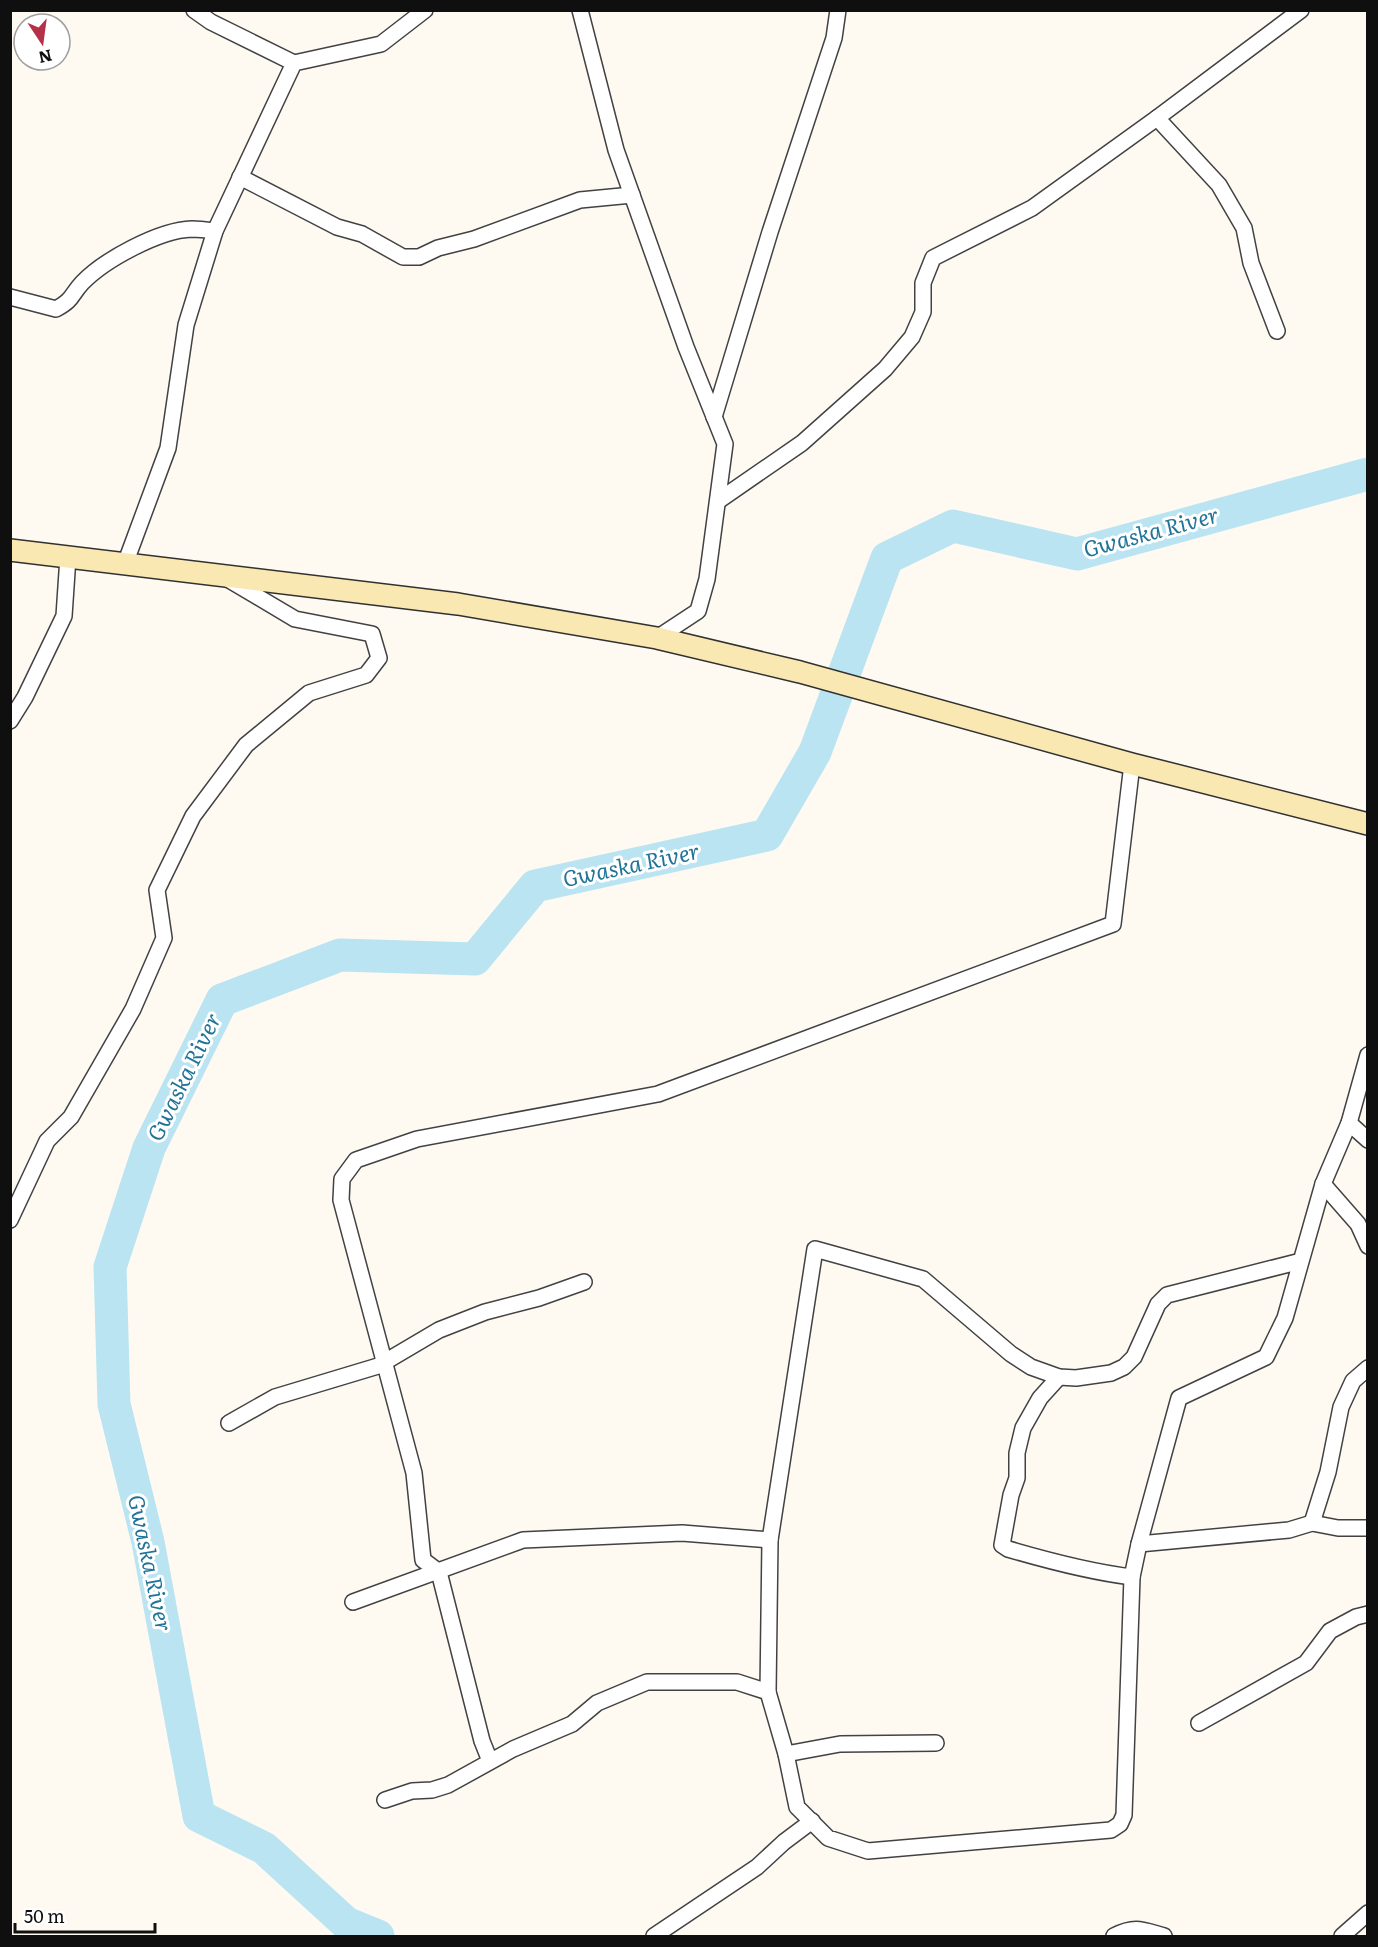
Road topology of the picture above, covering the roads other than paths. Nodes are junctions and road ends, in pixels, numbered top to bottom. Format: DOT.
graph roads {
  1 [pos="194,10"];
  2 [pos="424,10"];
  3 [pos="580,10"];
  4 [pos="838,10"];
  5 [pos="1298,11"];
  6 [pos="294,63"];
  7 [pos="1157,118"];
  8 [pos="240,177"];
  9 [pos="632,195"];
  10 [pos="215,231"];
  11 [pos="10,297"];
  12 [pos="1277,331"];
  13 [pos="714,417"];
  14 [pos="718,501"];
  15 [pos="10,550"];
  16 [pos="68,557"];
  17 [pos="125,564"];
  18 [pos="223,577"];
  19 [pos="657,638"];
  20 [pos="10,721"];
  21 [pos="1132,764"];
  22 [pos="1368,824"];
  23 [pos="1368,1054"];
  24 [pos="1348,1123"];
  25 [pos="1368,1140"];
  26 [pos="1323,1184"];
  27 [pos="10,1220"];
  28 [pos="1368,1246"];
  29 [pos="1301,1261"];
  30 [pos="584,1282"];
  31 [pos="384,1361"];
  32 [pos="1368,1368"];
  33 [pos="1059,1377"];
  34 [pos="229,1423"];
  35 [pos="1312,1523"];
  36 [pos="1368,1528"];
  37 [pos="770,1540"];
  38 [pos="1139,1544"];
  39 [pos="439,1572"];
  40 [pos="1132,1577"];
  41 [pos="353,1602"];
  42 [pos="1368,1614"];
  43 [pos="768,1692"];
  44 [pos="1199,1723"];
  45 [pos="936,1743"];
  46 [pos="786,1754"];
  47 [pos="490,1761"];
  48 [pos="386,1800"];
  49 [pos="812,1821"];
  50 [pos="1368,1913"];
  51 [pos="1120,1935"];
  52 [pos="654,1936"];
  53 [pos="1164,1936"];
  54 [pos="1342,1936"];
  1 -- 6 [label="street"];
  2 -- 6 [label="street"];
  3 -- 9 [label="street"];
  4 -- 13 [label="street"];
  5 -- 7 [label="street"];
  6 -- 8 [label="street"];
  7 -- 12 [label="street"];
  7 -- 14 [label="street"];
  8 -- 9 [label="street"];
  8 -- 10 [label="street"];
  9 -- 13 [label="street"];
  10 -- 11 [label="street"];
  10 -- 17 [label="street"];
  13 -- 14 [label="street"];
  14 -- 19 [label="street"];
  15 -- 16 [label="main road"];
  16 -- 17 [label="main road"];
  16 -- 20 [label="street"];
  17 -- 18 [label="main road"];
  18 -- 19 [label="main road"];
  18 -- 27 [label="street"];
  19 -- 21 [label="main road"];
  21 -- 22 [label="main road"];
  21 -- 31 [label="street"];
  23 -- 24 [label="street"];
  24 -- 25 [label="street"];
  24 -- 26 [label="street"];
  26 -- 28 [label="street"];
  26 -- 29 [label="street"];
  29 -- 33 [label="street"];
  29 -- 38 [label="street"];
  30 -- 31 [label="street"];
  31 -- 34 [label="street"];
  31 -- 39 [label="street"];
  32 -- 35 [label="street"];
  33 -- 37 [label="street"];
  33 -- 40 [label="street"];
  35 -- 36 [label="street"];
  35 -- 38 [label="street"];
  37 -- 39 [label="street"];
  37 -- 43 [label="street"];
  38 -- 40 [label="street"];
  39 -- 41 [label="street"];
  39 -- 47 [label="street"];
  40 -- 49 [label="street"];
  42 -- 44 [label="street"];
  43 -- 46 [label="street"];
  43 -- 47 [label="street"];
  45 -- 46 [label="street"];
  46 -- 49 [label="street"];
  47 -- 48 [label="street"];
  49 -- 52 [label="street"];
  50 -- 54 [label="street"];
  51 -- 53 [label="street"];
}
